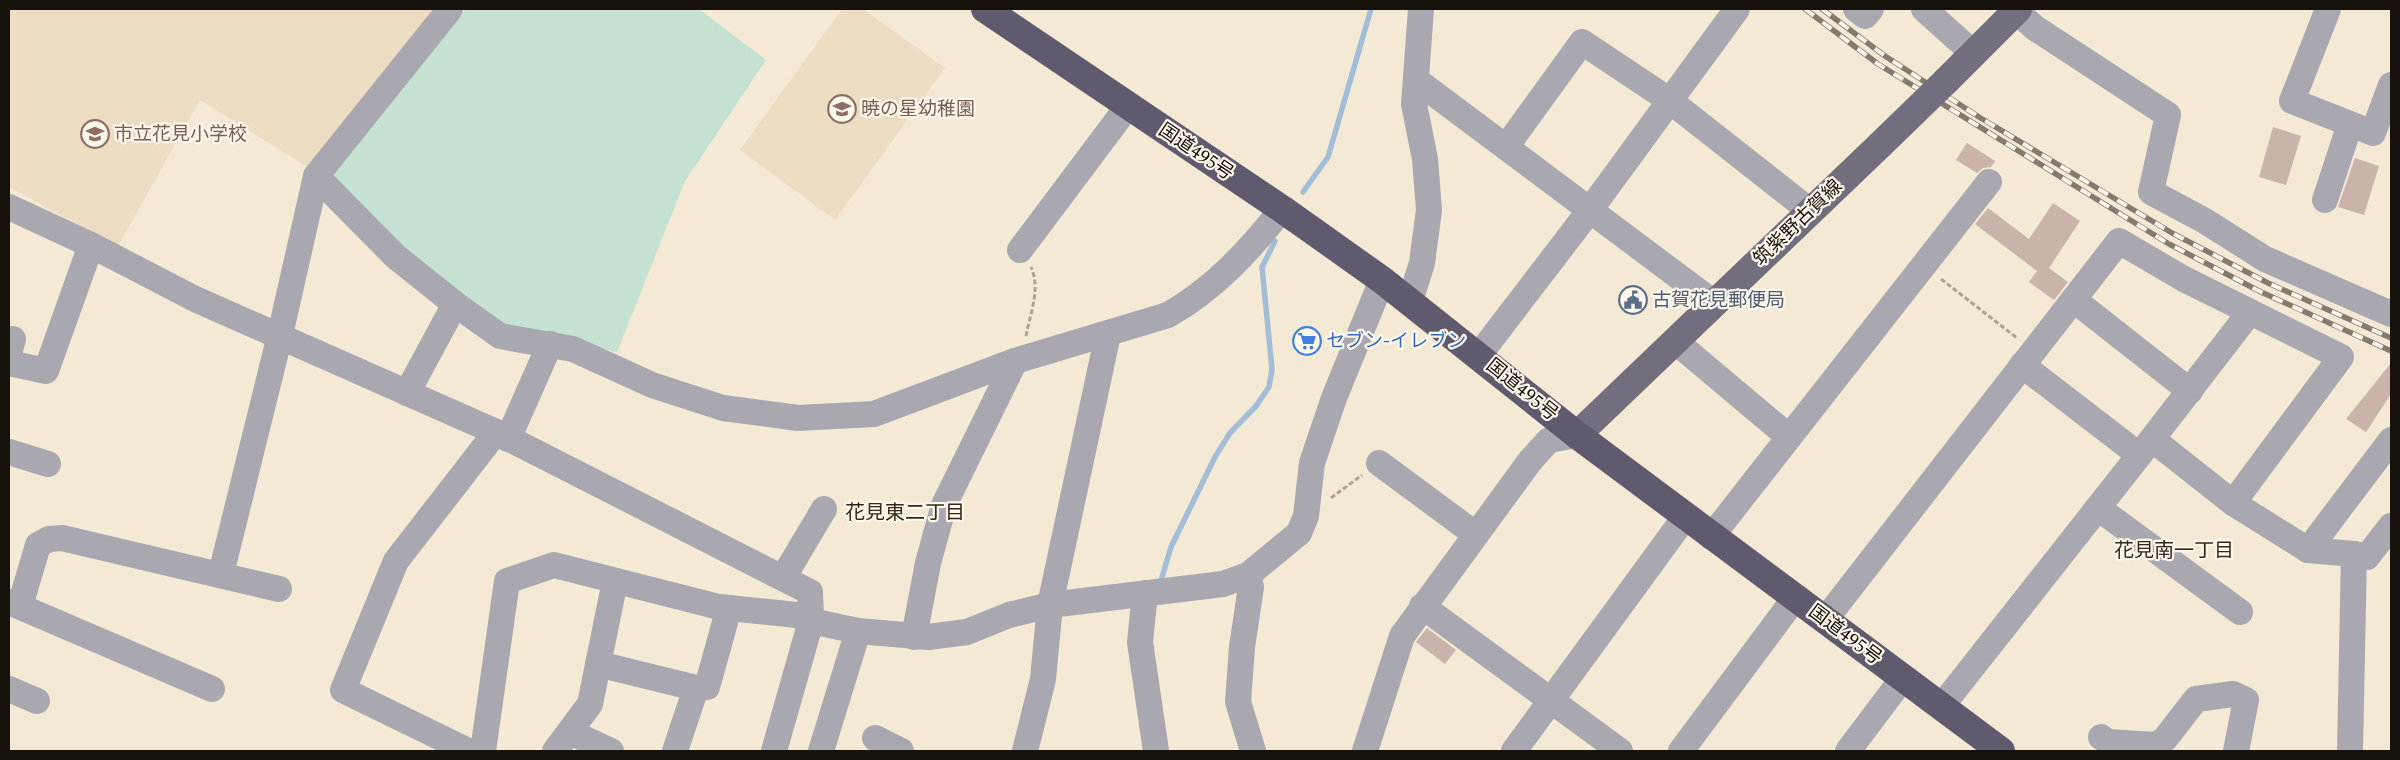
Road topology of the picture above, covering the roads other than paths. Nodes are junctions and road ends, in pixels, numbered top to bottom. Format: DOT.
graph roads {
  1 [pos="450,9"];
  2 [pos="985,9"];
  3 [pos="1421,9"];
  4 [pos="1737,9"];
  5 [pos="1856,9"];
  6 [pos="1871,9"];
  7 [pos="1924,9"];
  8 [pos="2328,9"];
  9 [pos="2017,10"];
  10 [pos="1974,54"];
  11 [pos="1416,80"];
  12 [pos="2391,85"];
  13 [pos="1669,100"];
  14 [pos="1128,106"];
  15 [pos="2350,124"];
  16 [pos="1506,146"];
  17 [pos="316,176"];
  18 [pos="1989,182"];
  19 [pos="2325,200"];
  20 [pos="9,207"];
  21 [pos="1282,209"];
  22 [pos="1590,210"];
  23 [pos="1810,211"];
  24 [pos="91,245"];
  25 [pos="1020,250"];
  26 [pos="1382,280"];
  27 [pos="2074,300"];
  28 [pos="1410,301"];
  29 [pos="1714,303"];
  30 [pos="455,304"];
  31 [pos="2250,312"];
  32 [pos="2391,314"];
  33 [pos="1108,334"];
  34 [pos="280,335"];
  35 [pos="1676,342"];
  36 [pos="550,344"];
  37 [pos="10,352"];
  38 [pos="1479,355"];
  39 [pos="2028,358"];
  40 [pos="1014,361"];
  41 [pos="2190,391"];
  42 [pos="407,393"];
  43 [pos="502,435"];
  44 [pos="1577,435"];
  45 [pos="1788,438"];
  46 [pos="2391,440"];
  47 [pos="2146,447"];
  48 [pos="9,452"];
  49 [pos="1379,463"];
  50 [pos="48,464"];
  51 [pos="2233,503"];
  52 [pos="2098,508"];
  53 [pos="824,509"];
  54 [pos="1685,517"];
  55 [pos="2391,526"];
  56 [pos="1475,534"];
  57 [pos="1711,537"];
  58 [pos="2308,550"];
  59 [pos="2371,557"];
  60 [pos="221,574"];
  61 [pos="1248,575"];
  62 [pos="783,578"];
  63 [pos="615,581"];
  64 [pos="279,589"];
  65 [pos="1145,593"];
  66 [pos="1795,598"];
  67 [pos="14,604"];
  68 [pos="1050,605"];
  69 [pos="1422,606"];
  70 [pos="729,608"];
  71 [pos="2240,612"];
  72 [pos="1825,620"];
  73 [pos="811,621"];
  74 [pos="858,631"];
  75 [pos="914,637"];
  76 [pos="598,664"];
  77 [pos="1904,678"];
  78 [pos="696,688"];
  79 [pos="9,689"];
  80 [pos="212,689"];
  81 [pos="1553,700"];
  82 [pos="37,702"];
  83 [pos="1941,708"];
  84 [pos="2101,737"];
  85 [pos="875,738"];
  86 [pos="562,742"];
  87 [pos="2156,748"];
  88 [pos="468,751"];
  89 [pos="483,751"];
  90 [pos="611,751"];
  91 [pos="675,751"];
  92 [pos="774,751"];
  93 [pos="822,751"];
  94 [pos="901,751"];
  95 [pos="1025,751"];
  96 [pos="1156,751"];
  97 [pos="1252,751"];
  98 [pos="1365,751"];
  99 [pos="1514,751"];
  100 [pos="1620,751"];
  101 [pos="1681,751"];
  102 [pos="1848,751"];
  103 [pos="2001,751"];
  104 [pos="2236,751"];
  105 [pos="2350,751"];
  1 -- 17 [label="street"];
  2 -- 14 [label="highway, 国道495号"];
  3 -- 11 [label="street"];
  4 -- 13 [label="street"];
  5 -- 6 [label="street"];
  7 -- 10 [label="street"];
  8 -- 15 [label="street"];
  9 -- 10 [label="main road, 筑紫野古賀線"];
  9 -- 32 [label="street"];
  10 -- 23 [label="main road, 筑紫野古賀線, bridge"];
  11 -- 16 [label="street"];
  11 -- 28 [label="street"];
  12 -- 15 [label="street"];
  13 -- 16 [label="street"];
  13 -- 22 [label="street"];
  13 -- 23 [label="street"];
  14 -- 21 [label="highway, 国道495号"];
  14 -- 25 [label="street"];
  15 -- 19 [label="street"];
  16 -- 22 [label="street"];
  17 -- 30 [label="street"];
  17 -- 34 [label="street"];
  18 -- 45 [label="street"];
  20 -- 24 [label="street"];
  21 -- 26 [label="highway, 国道495号"];
  21 -- 33 [label="street"];
  22 -- 29 [label="street"];
  22 -- 38 [label="street"];
  23 -- 29 [label="main road, 筑紫野古賀線"];
  24 -- 34 [label="street"];
  24 -- 37 [label="street"];
  26 -- 28 [label="highway, 国道495号"];
  26 -- 61 [label="street"];
  27 -- 31 [label="street"];
  27 -- 39 [label="street"];
  27 -- 41 [label="street"];
  28 -- 38 [label="highway, 国道495号"];
  29 -- 35 [label="main road, 筑紫野古賀線"];
  30 -- 36 [label="street"];
  30 -- 42 [label="street"];
  31 -- 41 [label="street"];
  31 -- 51 [label="street"];
  33 -- 40 [label="street"];
  33 -- 68 [label="street"];
  34 -- 42 [label="street"];
  34 -- 60 [label="street"];
  35 -- 44 [label="main road, 筑紫野古賀線"];
  35 -- 45 [label="street"];
  36 -- 40 [label="street"];
  36 -- 43 [label="street"];
  38 -- 44 [label="highway, 国道495号"];
  39 -- 47 [label="street"];
  39 -- 72 [label="street"];
  40 -- 75 [label="street"];
  41 -- 47 [label="street"];
  42 -- 43 [label="street"];
  43 -- 62 [label="street"];
  43 -- 88 [label="street"];
  44 -- 54 [label="highway, 国道495号"];
  44 -- 56 [label="street"];
  45 -- 57 [label="street"];
  46 -- 58 [label="street"];
  47 -- 51 [label="street"];
  47 -- 52 [label="street"];
  48 -- 50 [label="street"];
  49 -- 56 [label="street"];
  51 -- 58 [label="street"];
  52 -- 71 [label="street"];
  52 -- 83 [label="street"];
  53 -- 62 [label="street"];
  54 -- 57 [label="highway, 国道495号"];
  54 -- 81 [label="street"];
  55 -- 59 [label="street"];
  56 -- 69 [label="street"];
  57 -- 66 [label="highway, 国道495号"];
  58 -- 59 [label="street"];
  59 -- 105 [label="street"];
  60 -- 64 [label="street"];
  60 -- 67 [label="street"];
  61 -- 65 [label="street"];
  61 -- 97 [label="street"];
  62 -- 73 [label="street"];
  63 -- 70 [label="street"];
  63 -- 76 [label="street"];
  63 -- 89 [label="street"];
  65 -- 68 [label="street"];
  65 -- 96 [label="street"];
  66 -- 72 [label="highway, 国道495号"];
  66 -- 101 [label="street"];
  67 -- 80 [label="street"];
  68 -- 75 [label="street"];
  68 -- 95 [label="street"];
  69 -- 81 [label="street"];
  69 -- 98 [label="street"];
  70 -- 73 [label="street"];
  70 -- 78 [label="street"];
  72 -- 77 [label="highway, 国道495号"];
  73 -- 74 [label="street"];
  73 -- 92 [label="street"];
  74 -- 75 [label="street"];
  74 -- 93 [label="street"];
  76 -- 78 [label="street"];
  76 -- 86 [label="street"];
  77 -- 83 [label="highway, 国道495号"];
  77 -- 102 [label="street"];
  78 -- 91 [label="street"];
  79 -- 82 [label="street"];
  81 -- 99 [label="street"];
  81 -- 100 [label="street"];
  83 -- 103 [label="highway, 国道495号"];
  84 -- 87 [label="street"];
  85 -- 94 [label="street"];
  86 -- 90 [label="street"];
  87 -- 104 [label="street"];
}
